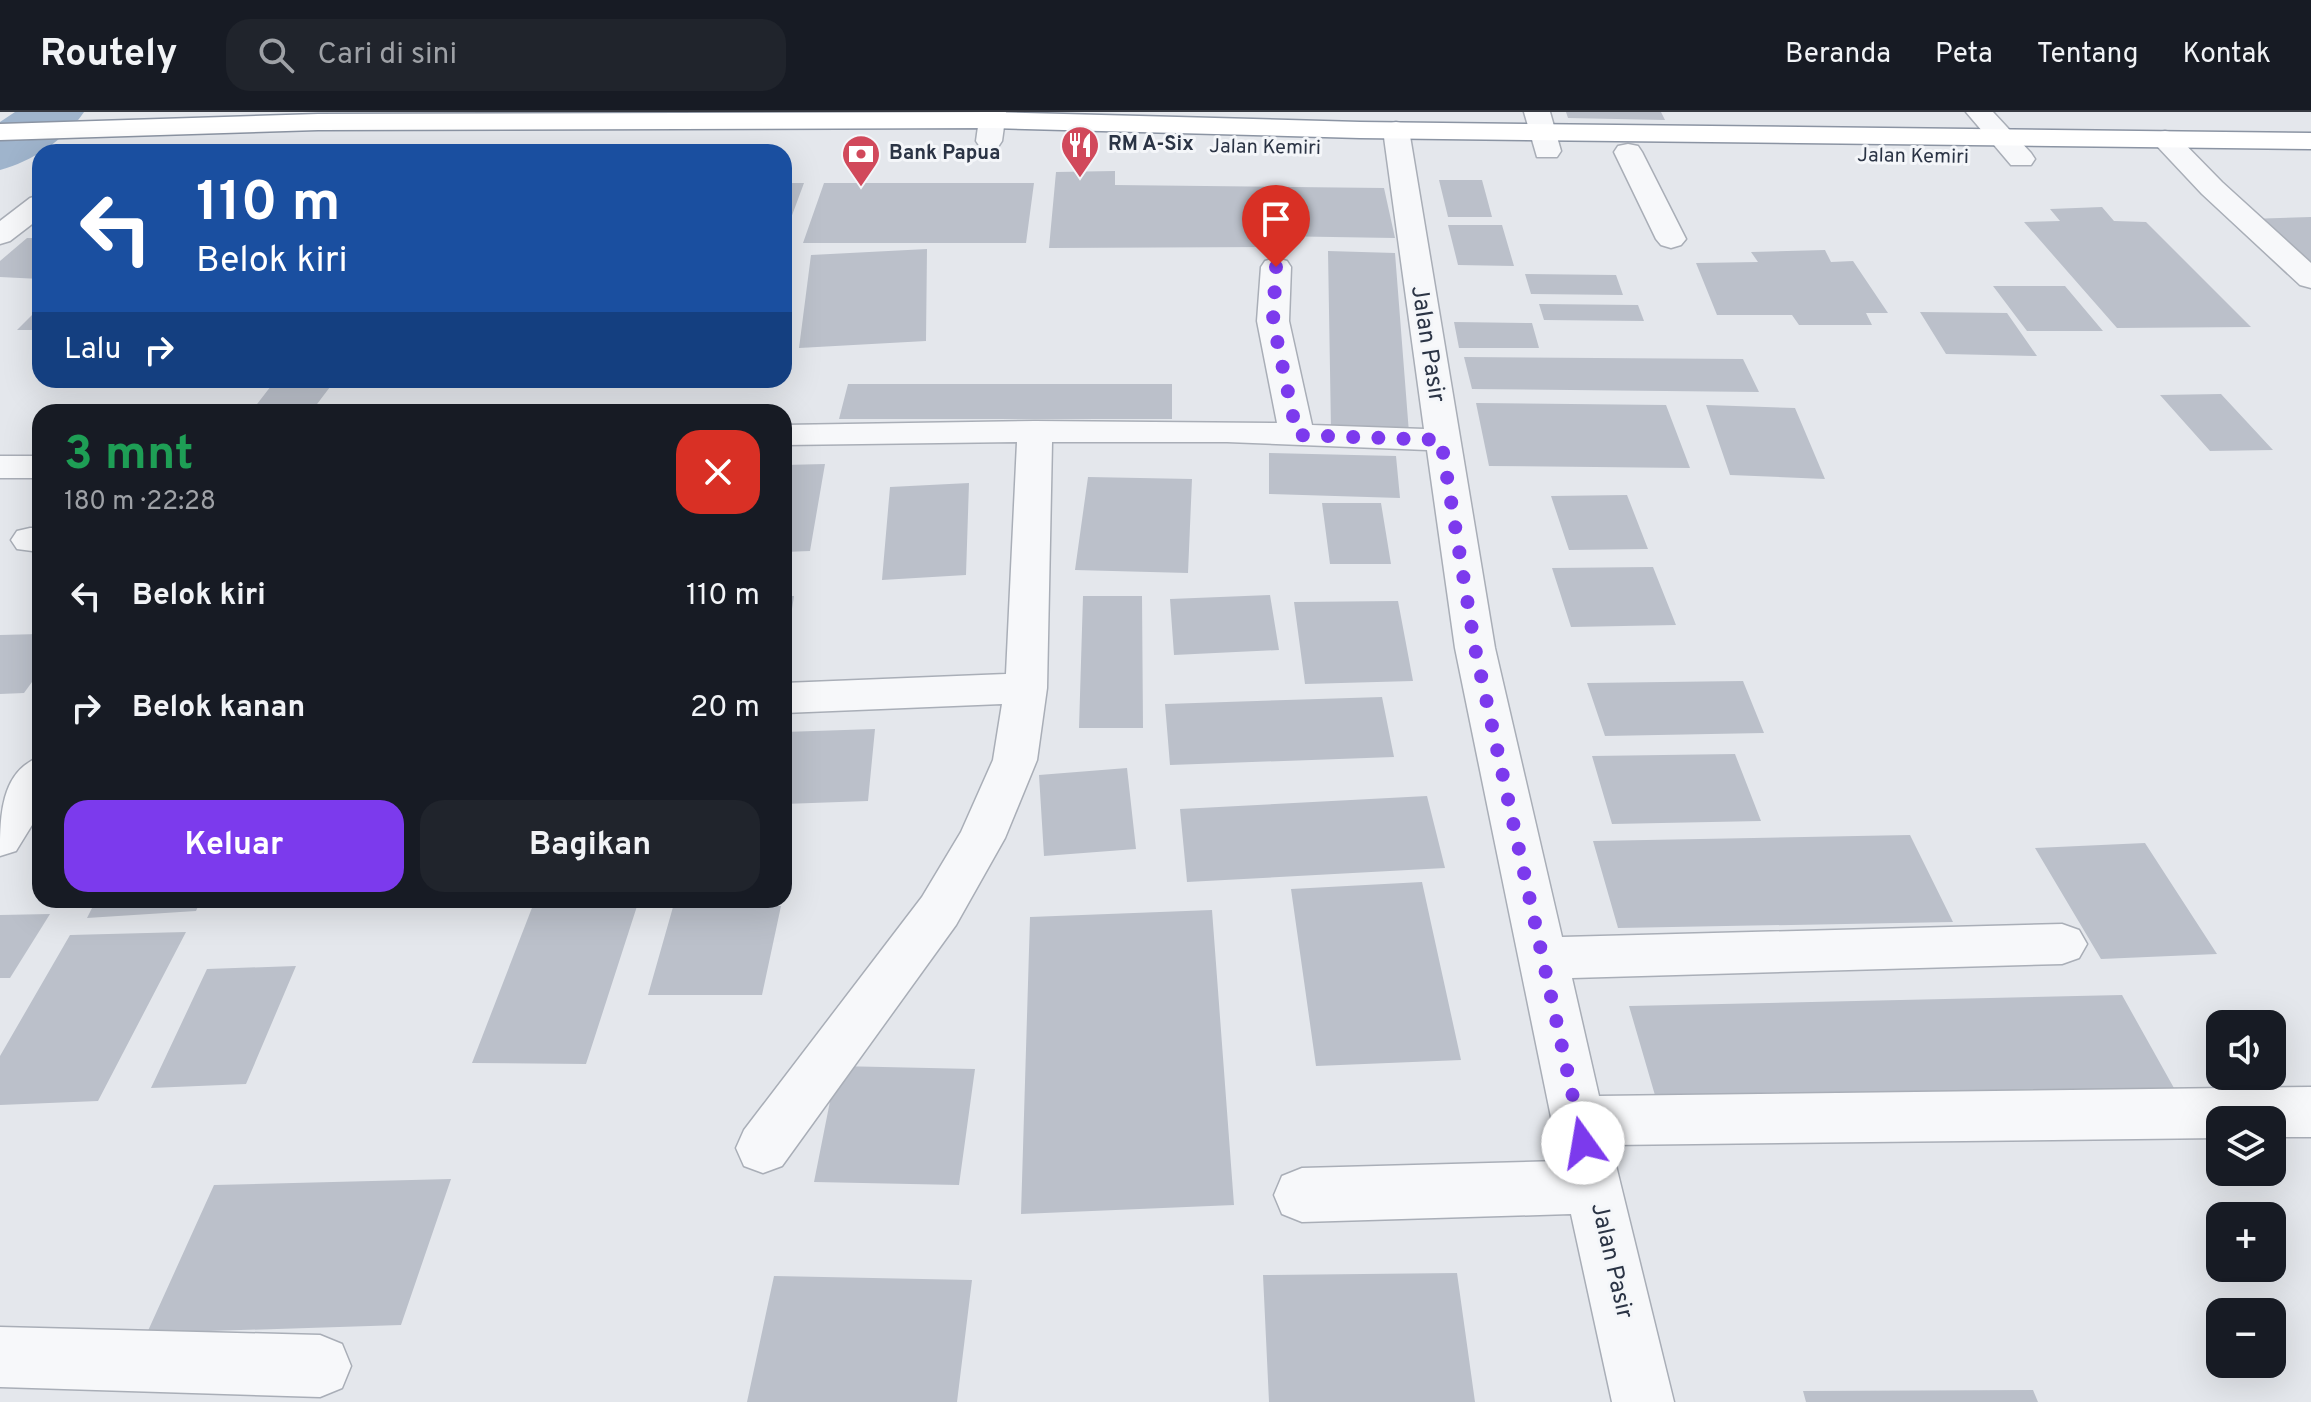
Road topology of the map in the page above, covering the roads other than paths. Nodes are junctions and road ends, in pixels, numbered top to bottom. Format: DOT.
graph roads {
  1 [pos="1979,112"];
  2 [pos="323,117"];
  3 [pos="991,125"];
  4 [pos="0,132"];
  5 [pos="1542,132"];
  6 [pos="123,139"];
  7 [pos="1397,141"];
  8 [pos="2311,141"];
  9 [pos="2012,149"];
  10 [pos="2174,149"];
  11 [pos="1628,152"];
  12 [pos="32,155"];
  13 [pos="0,157"];
  14 [pos="2311,161"];
  15 [pos="32,210"];
  16 [pos="0,235"];
  17 [pos="1671,239"];
  18 [pos="1276,267"];
  19 [pos="2311,279"];
  20 [pos="1035,431"];
  21 [pos="792,435"];
  22 [pos="1297,435"];
  23 [pos="1441,440"];
  24 [pos="0,467"];
  25 [pos="32,467"];
  26 [pos="1026,688"];
  27 [pos="792,698"];
  28 [pos="2062,944"];
  29 [pos="1542,958"];
  30 [pos="2311,1112"];
  31 [pos="1578,1121"];
  32 [pos="763,1148"];
  33 [pos="1594,1187"];
  34 [pos="1302,1195"];
  35 [pos="0,1357"];
  36 [pos="320,1366"];
  37 [pos="1643,1402"];
  1 -- 9 [label="street"];
  2 -- 3 [label="highway, Jalan Kemiri"];
  2 -- 6 [label="highway, Jalan Kemiri"];
  3 -- 6 [label="highway, Jalan Kemiri"];
  3 -- 7 [label="highway, Jalan Kemiri"];
  4 -- 6 [label="highway"];
  5 -- 7 [label="highway, Jalan Kemiri"];
  5 -- 9 [label="highway, Jalan Kemiri"];
  5 -- 11 [label="highway, Jalan Kemiri"];
  7 -- 23 [label="street, Jalan Pasir"];
  8 -- 10 [label="highway, Jalan Kemiri"];
  9 -- 10 [label="highway, Jalan Kemiri"];
  9 -- 11 [label="highway, Jalan Kemiri"];
  10 -- 14 [label="highway, Jalan Kemiri"];
  10 -- 19 [label="street"];
  11 -- 17 [label="street"];
  12 -- 13 [label="highway"];
  15 -- 16 [label="street"];
  18 -- 22 [label="street"];
  20 -- 21 [label="street"];
  20 -- 22 [label="street"];
  20 -- 26 [label="street"];
  22 -- 23 [label="street"];
  23 -- 29 [label="street, Jalan Pasir"];
  24 -- 25 [label="street"];
  26 -- 27 [label="street"];
  26 -- 32 [label="street"];
  28 -- 29 [label="street"];
  29 -- 31 [label="street, Jalan Pasir"];
  30 -- 31 [label="street"];
  31 -- 33 [label="street, Jalan Pasir"];
  33 -- 34 [label="street"];
  33 -- 37 [label="street, Jalan Pasir"];
  35 -- 36 [label="street"];
}
